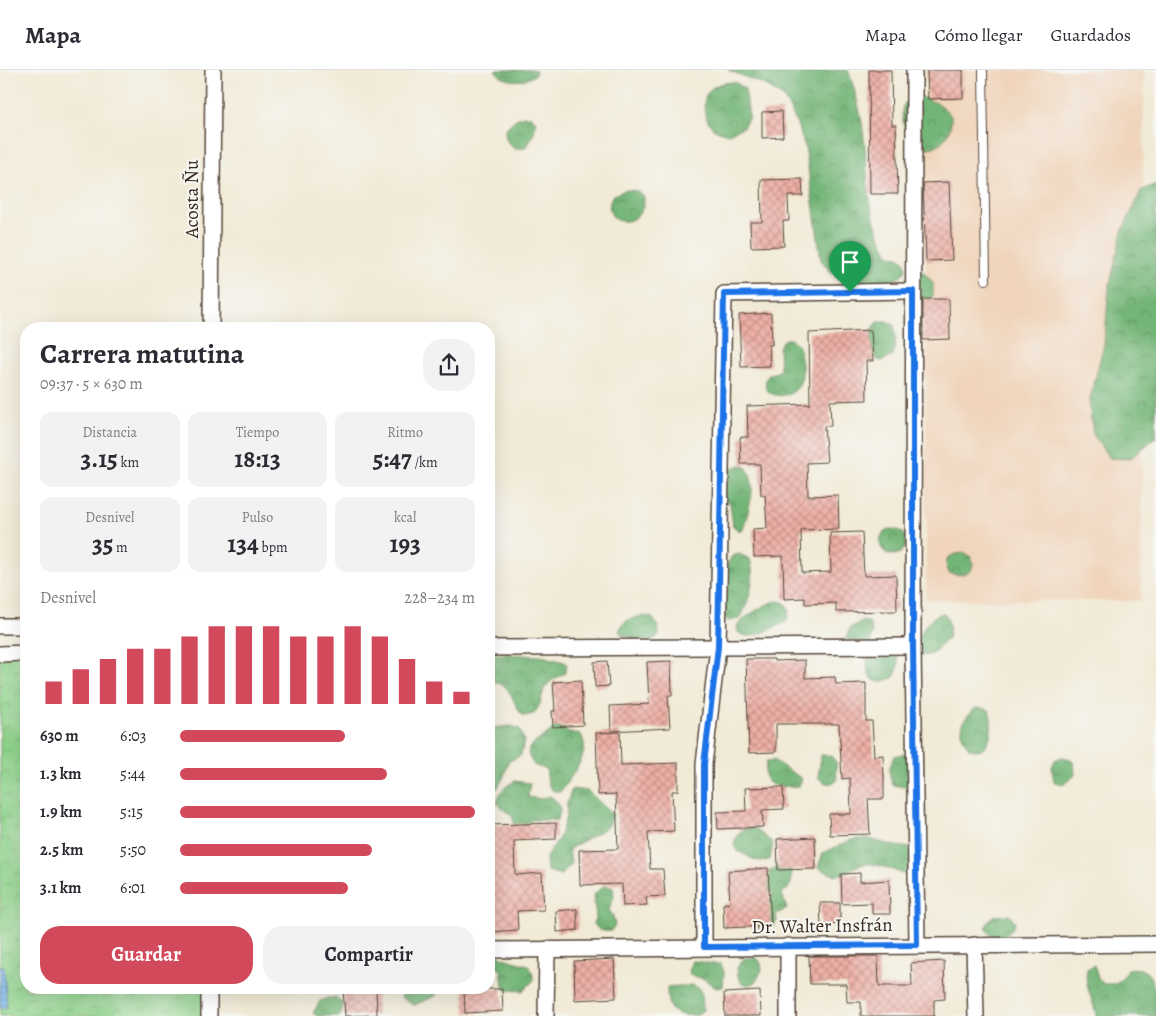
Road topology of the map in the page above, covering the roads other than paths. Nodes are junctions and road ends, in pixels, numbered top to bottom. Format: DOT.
graph roads {
  1 [pos="213,70"];
  2 [pos="914,70"];
  3 [pos="983,70"];
  4 [pos="986,280"];
  5 [pos="913,291"];
  6 [pos="211,322"];
  7 [pos="0,626"];
  8 [pos="20,626"];
  9 [pos="913,646"];
  10 [pos="718,647"];
  11 [pos="495,648"];
  12 [pos="20,653"];
  13 [pos="0,654"];
  14 [pos="1156,944"];
  15 [pos="917,945"];
  16 [pos="974,945"];
  17 [pos="788,946"];
  18 [pos="704,947"];
  19 [pos="547,949"];
  20 [pos="495,950"];
  21 [pos="209,994"];
  22 [pos="209,1016"];
  23 [pos="546,1016"];
  24 [pos="788,1016"];
  25 [pos="976,1016"];
  1 -- 6 [label="street, Acosta Ñu"];
  2 -- 5 [label="street"];
  3 -- 4 [label="lane"];
  5 -- 9 [label="street"];
  5 -- 10 [label="street"];
  7 -- 8 [label="street"];
  9 -- 10 [label="street"];
  9 -- 15 [label="street"];
  10 -- 11 [label="street"];
  10 -- 18 [label="street"];
  12 -- 13 [label="street"];
  14 -- 16 [label="street, Dr. Walter Insfrán"];
  15 -- 16 [label="street, Dr. Walter Insfrán"];
  15 -- 17 [label="street, Dr. Walter Insfrán"];
  16 -- 25 [label="street"];
  17 -- 18 [label="street, Dr. Walter Insfrán"];
  17 -- 24 [label="street"];
  18 -- 19 [label="street, Dr. Walter Insfrán"];
  19 -- 20 [label="street, Dr. Walter Insfrán"];
  19 -- 23 [label="street"];
  21 -- 22 [label="street"];
}
